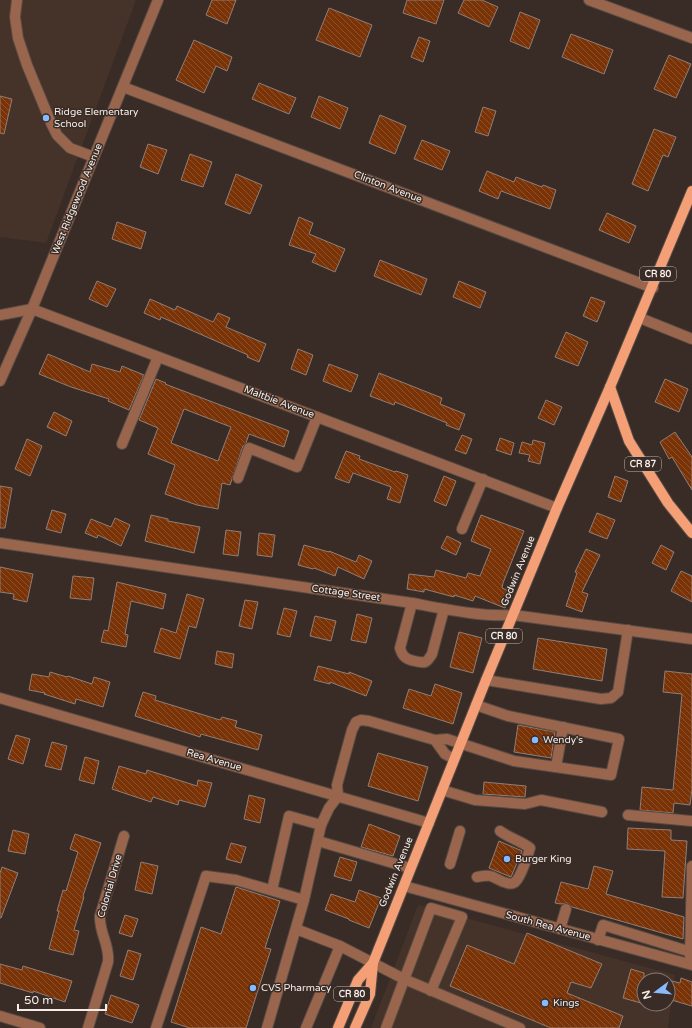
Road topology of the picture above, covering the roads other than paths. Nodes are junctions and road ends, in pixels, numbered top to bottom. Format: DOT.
graph roads {
  1 [pos="17,0"];
  2 [pos="158,0"];
  3 [pos="589,0"];
  4 [pos="692,38"];
  5 [pos="123,87"];
  6 [pos="94,157"];
  7 [pos="692,191"];
  8 [pos="652,288"];
  9 [pos="32,309"];
  10 [pos="0,316"];
  11 [pos="640,318"];
  12 [pos="692,339"];
  13 [pos="158,357"];
  14 [pos="0,381"];
  15 [pos="610,387"];
  16 [pos="317,416"];
  17 [pos="122,444"];
  18 [pos="238,478"];
  19 [pos="483,479"];
  20 [pos="557,508"];
  21 [pos="462,529"];
  22 [pos="692,533"];
  23 [pos="0,543"];
  24 [pos="412,603"];
  25 [pos="444,609"];
  26 [pos="513,615"];
  27 [pos="628,630"];
  28 [pos="692,640"];
  29 [pos="486,680"];
  30 [pos="0,698"];
  31 [pos="476,704"];
  32 [pos="563,727"];
  33 [pos="435,740"];
  34 [pos="461,743"];
  35 [pos="454,759"];
  36 [pos="556,767"];
  37 [pos="442,790"];
  38 [pos="338,796"];
  39 [pos="602,812"];
  40 [pos="628,815"];
  41 [pos="692,821"];
  42 [pos="429,822"];
  43 [pos="321,825"];
  44 [pos="460,831"];
  45 [pos="500,831"];
  46 [pos="124,836"];
  47 [pos="318,841"];
  48 [pos="450,864"];
  49 [pos="692,866"];
  50 [pos="410,868"];
  51 [pos="477,877"];
  52 [pos="404,886"];
  53 [pos="272,890"];
  54 [pos="449,898"];
  55 [pos="304,900"];
  56 [pos="566,909"];
  57 [pos="443,911"];
  58 [pos="296,929"];
  59 [pos="560,929"];
  60 [pos="598,940"];
  61 [pos="340,946"];
  62 [pos="691,952"];
  63 [pos="373,963"];
  64 [pos="691,965"];
  65 [pos="404,980"];
  66 [pos="431,991"];
  67 [pos="0,1016"];
  68 [pos="40,1028"];
  69 [pos="88,1028"];
  70 [pos="156,1028"];
  71 [pos="267,1028"];
  72 [pos="306,1028"];
  73 [pos="338,1028"];
  74 [pos="355,1028"];
  75 [pos="386,1028"];
  76 [pos="520,1028"];
  1 -- 6 [label="street"];
  2 -- 5 [label="street, West Ridgewood Avenue"];
  3 -- 4 [label="street"];
  5 -- 6 [label="street, West Ridgewood Avenue"];
  5 -- 8 [label="street, Clinton Avenue"];
  6 -- 9 [label="street, West Ridgewood Avenue"];
  7 -- 8 [label="main road, Godwin Avenue / CR 80"];
  8 -- 11 [label="main road, Godwin Avenue / CR 80"];
  9 -- 10 [label="street"];
  9 -- 13 [label="street, Maltbie Avenue"];
  9 -- 14 [label="street, West Ridgewood Avenue"];
  11 -- 12 [label="street"];
  11 -- 15 [label="main road, Godwin Avenue / CR 80"];
  13 -- 16 [label="street, Maltbie Avenue"];
  13 -- 17 [label="street"];
  15 -- 20 [label="main road, Godwin Avenue / CR 80"];
  15 -- 22 [label="main road, CR 87"];
  16 -- 18 [label="street"];
  16 -- 19 [label="street, Maltbie Avenue"];
  19 -- 20 [label="street, Maltbie Avenue"];
  19 -- 21 [label="street"];
  20 -- 26 [label="main road, Godwin Avenue / CR 80"];
  23 -- 24 [label="street, Cottage Street"];
  24 -- 25 [label="street, Cottage Street"];
  24 -- 25 [label="street"];
  25 -- 26 [label="street, Cottage Street"];
  26 -- 27 [label="street, Cottage Street"];
  26 -- 29 [label="main road, Godwin Avenue / CR 80"];
  27 -- 28 [label="street, Cottage Street"];
  27 -- 29 [label="street"];
  29 -- 31 [label="main road, Godwin Avenue / CR 80"];
  30 -- 38 [label="street, Rea Avenue"];
  31 -- 32 [label="street"];
  31 -- 34 [label="main road, Godwin Avenue / CR 80"];
  32 -- 36 [label="street"];
  32 -- 36 [label="street"];
  33 -- 34 [label="street"];
  33 -- 35 [label="street"];
  33 -- 38 [label="street"];
  34 -- 35 [label="main road, Godwin Avenue / CR 80"];
  34 -- 36 [label="street"];
  35 -- 37 [label="main road, Godwin Avenue / CR 80"];
  37 -- 39 [label="street"];
  37 -- 42 [label="main road, Godwin Avenue / CR 80"];
  38 -- 42 [label="street, Rea Avenue"];
  38 -- 43 [label="street"];
  40 -- 41 [label="street"];
  42 -- 50 [label="main road, Godwin Avenue / CR 80"];
  43 -- 47 [label="street"];
  43 -- 53 [label="street"];
  44 -- 48 [label="street"];
  45 -- 51 [label="street"];
  46 -- 69 [label="street, Colonial Drive"];
  47 -- 50 [label="street"];
  47 -- 55 [label="street"];
  49 -- 62 [label="street"];
  50 -- 52 [label="main road, Godwin Avenue / CR 80"];
  52 -- 54 [label="street, South Rea Avenue"];
  52 -- 63 [label="main road, Godwin Avenue / CR 80"];
  53 -- 55 [label="street"];
  53 -- 70 [label="street"];
  54 -- 57 [label="street"];
  54 -- 59 [label="street, South Rea Avenue"];
  55 -- 58 [label="street"];
  56 -- 59 [label="street"];
  57 -- 65 [label="street"];
  57 -- 66 [label="street"];
  58 -- 61 [label="street"];
  58 -- 71 [label="street"];
  59 -- 60 [label="street, South Rea Avenue"];
  60 -- 62 [label="street"];
  60 -- 64 [label="street, South Rea Avenue"];
  61 -- 63 [label="street"];
  61 -- 72 [label="street"];
  62 -- 64 [label="street"];
  63 -- 65 [label="street"];
  63 -- 73 [label="main road, Godwin Avenue / CR 80"];
  63 -- 74 [label="main road, Godwin Avenue / CR 80"];
  65 -- 66 [label="street"];
  65 -- 75 [label="street"];
  66 -- 76 [label="street"];
  67 -- 68 [label="street"];
}
